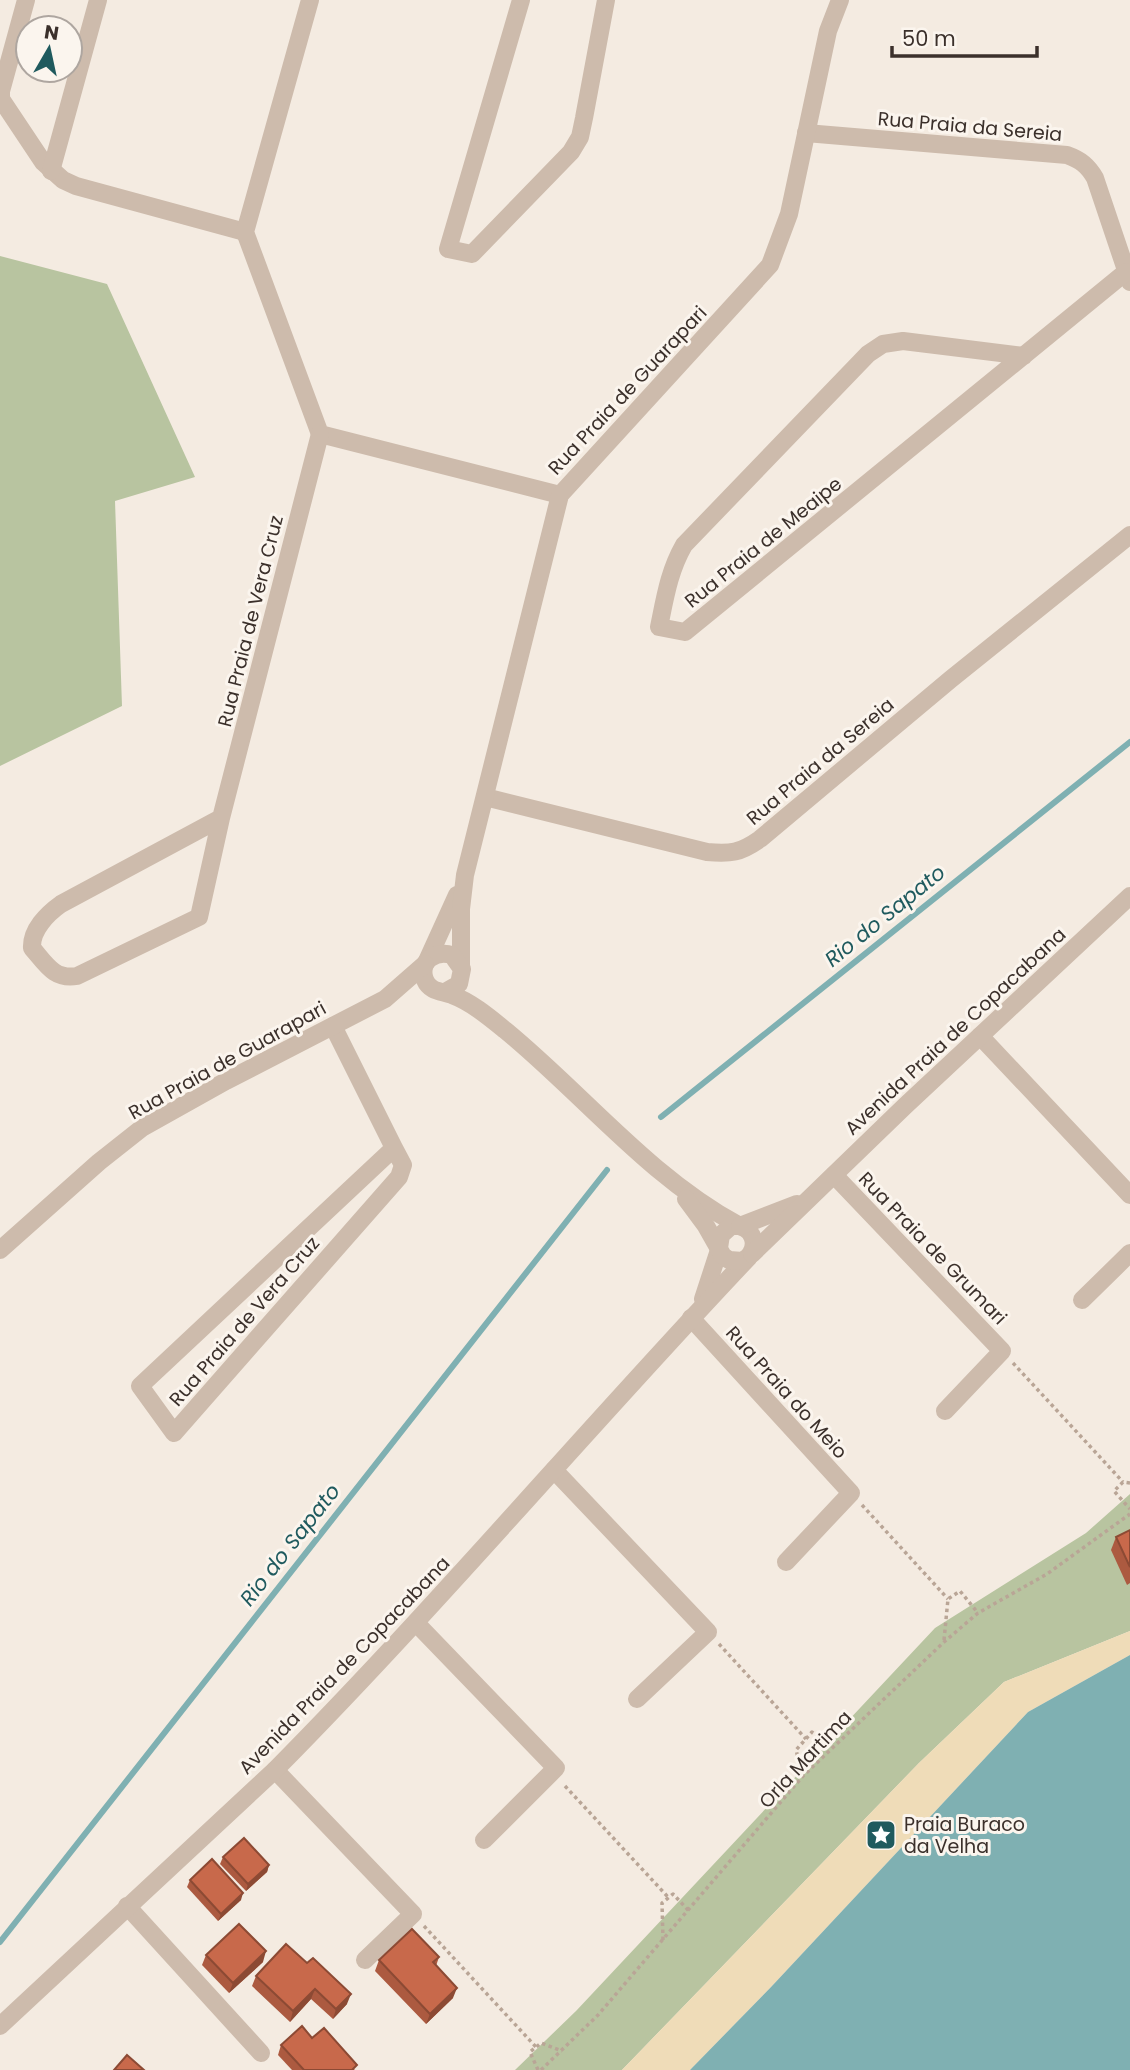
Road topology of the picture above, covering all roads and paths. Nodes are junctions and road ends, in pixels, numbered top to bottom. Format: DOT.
graph roads {
  1 [pos="26,0"];
  2 [pos="97,0"];
  3 [pos="310,0"];
  4 [pos="521,0"];
  5 [pos="606,0"];
  6 [pos="831,0"];
  7 [pos="840,0"];
  8 [pos="828,31"];
  9 [pos="806,133"];
  10 [pos="51,171"];
  11 [pos="245,232"];
  12 [pos="1128,277"];
  13 [pos="1024,356"];
  14 [pos="320,434"];
  15 [pos="560,495"];
  16 [pos="1130,535"];
  17 [pos="485,797"];
  18 [pos="221,818"];
  19 [pos="465,875"];
  20 [pos="1130,896"];
  21 [pos="426,962"];
  22 [pos="461,967"];
  23 [pos="443,992"];
  24 [pos="385,999"];
  25 [pos="333,1026"];
  26 [pos="505,1030"];
  27 [pos="980,1036"];
  28 [pos="394,1148"];
  29 [pos="834,1175"];
  30 [pos="673,1183"];
  31 [pos="1130,1195"];
  32 [pos="810,1198"];
  33 [pos="739,1226"];
  34 [pos="719,1249"];
  35 [pos="0,1250"];
  36 [pos="1130,1253"];
  37 [pos="750,1256"];
  38 [pos="1082,1300"];
  39 [pos="694,1315"];
  40 [pos="1002,1351"];
  41 [pos="945,1411"];
  42 [pos="554,1470"];
  43 [pos="1123,1482"];
  44 [pos="1130,1483"];
  45 [pos="851,1493"];
  46 [pos="1130,1511"];
  47 [pos="786,1562"];
  48 [pos="948,1599"];
  49 [pos="978,1613"];
  50 [pos="416,1623"];
  51 [pos="708,1632"];
  52 [pos="944,1642"];
  53 [pos="637,1699"];
  54 [pos="806,1739"];
  55 [pos="829,1749"];
  56 [pos="555,1768"];
  57 [pos="275,1770"];
  58 [pos="803,1776"];
  59 [pos="484,1840"];
  60 [pos="668,1897"];
  61 [pos="127,1906"];
  62 [pos="689,1911"];
  63 [pos="413,1914"];
  64 [pos="663,1941"];
  65 [pos="365,1960"];
  66 [pos="0,2026"];
  67 [pos="536,2047"];
  68 [pos="562,2051"];
  69 [pos="261,2053"];
  70 [pos="540,2070"];
  1 -- 10 [label="street"];
  2 -- 10 [label="street"];
  3 -- 11 [label="street"];
  4 -- 5 [label="street"];
  6 -- 8 [label="street, Rua Praia de Guarapari"];
  7 -- 8 [label="street, Rua Praia de Guarapari"];
  8 -- 9 [label="street, Rua Praia de Guarapari"];
  9 -- 12 [label="street, Rua Praia da Sereia"];
  9 -- 15 [label="street, Rua Praia de Guarapari"];
  10 -- 11 [label="street"];
  11 -- 14 [label="street"];
  12 -- 13 [label="street, Rua Praia de Meaipe"];
  13 -- 13 [label="street, Rua Praia de Meaipe"];
  14 -- 15 [label="street"];
  14 -- 18 [label="street, Rua Praia de Vera Cruz"];
  15 -- 17 [label="street, Rua Praia de Guarapari"];
  16 -- 17 [label="street, Rua Praia da Sereia"];
  17 -- 19 [label="street, Rua Praia de Guarapari"];
  18 -- 18 [label="street, Rua Praia de Vera Cruz"];
  19 -- 21 [label="street, Rua Praia de Guarapari"];
  19 -- 22 [label="street, Rua Praia de Guarapari"];
  20 -- 27 [label="street, Avenida Praia de Copacabana"];
  21 -- 22 [label="street"];
  21 -- 23 [label="street"];
  21 -- 24 [label="street, Rua Praia de Guarapari"];
  22 -- 23 [label="street"];
  22 -- 26 [label="street"];
  23 -- 24 [label="street, Rua Praia de Guarapari"];
  23 -- 26 [label="street"];
  24 -- 25 [label="street, Rua Praia de Guarapari"];
  25 -- 28 [label="street, Rua Praia de Vera Cruz"];
  25 -- 35 [label="street, Rua Praia de Guarapari"];
  26 -- 30 [label="street"];
  27 -- 29 [label="street, Avenida Praia de Copacabana"];
  27 -- 31 [label="street"];
  28 -- 28 [label="street, Rua Praia de Vera Cruz"];
  29 -- 32 [label="street, Avenida Praia de Copacabana"];
  29 -- 40 [label="street, Rua Praia de Grumari"];
  30 -- 33 [label="street"];
  30 -- 34 [label="street"];
  32 -- 33 [label="street, Avenida Praia de Copacabana"];
  32 -- 37 [label="street, Avenida Praia de Copacabana"];
  33 -- 34 [label="street"];
  33 -- 37 [label="street"];
  34 -- 37 [label="street"];
  34 -- 39 [label="street, Avenida Praia de Copacabana"];
  36 -- 38 [label="street"];
  37 -- 39 [label="street, Avenida Praia de Copacabana"];
  39 -- 42 [label="street, Avenida Praia de Copacabana"];
  39 -- 45 [label="street, Rua Praia do Meio"];
  40 -- 41 [label="street"];
  40 -- 43 [label="path"];
  42 -- 50 [label="street, Avenida Praia de Copacabana"];
  42 -- 51 [label="street"];
  43 -- 44 [label="path"];
  43 -- 46 [label="path"];
  45 -- 47 [label="street"];
  45 -- 48 [label="path"];
  46 -- 49 [label="path, Orla Martima"];
  48 -- 49 [label="path"];
  48 -- 52 [label="path"];
  49 -- 52 [label="path, Orla Martima"];
  50 -- 56 [label="street"];
  50 -- 57 [label="street, Avenida Praia de Copacabana"];
  51 -- 53 [label="street"];
  51 -- 54 [label="path"];
  52 -- 55 [label="path, Orla Martima"];
  54 -- 55 [label="path"];
  54 -- 58 [label="path"];
  55 -- 58 [label="path, Orla Martima"];
  56 -- 59 [label="street"];
  56 -- 60 [label="path"];
  57 -- 61 [label="street, Avenida Praia de Copacabana"];
  57 -- 63 [label="street"];
  58 -- 62 [label="path, Orla Martima"];
  60 -- 62 [label="path"];
  60 -- 64 [label="path"];
  61 -- 66 [label="street, Avenida Praia de Copacabana"];
  61 -- 69 [label="street"];
  62 -- 64 [label="path, Orla Martima"];
  63 -- 65 [label="street"];
  63 -- 67 [label="path"];
  64 -- 68 [label="path, Orla Martima"];
  67 -- 68 [label="path"];
  67 -- 70 [label="path"];
  68 -- 70 [label="path, Orla Martima"];
}
